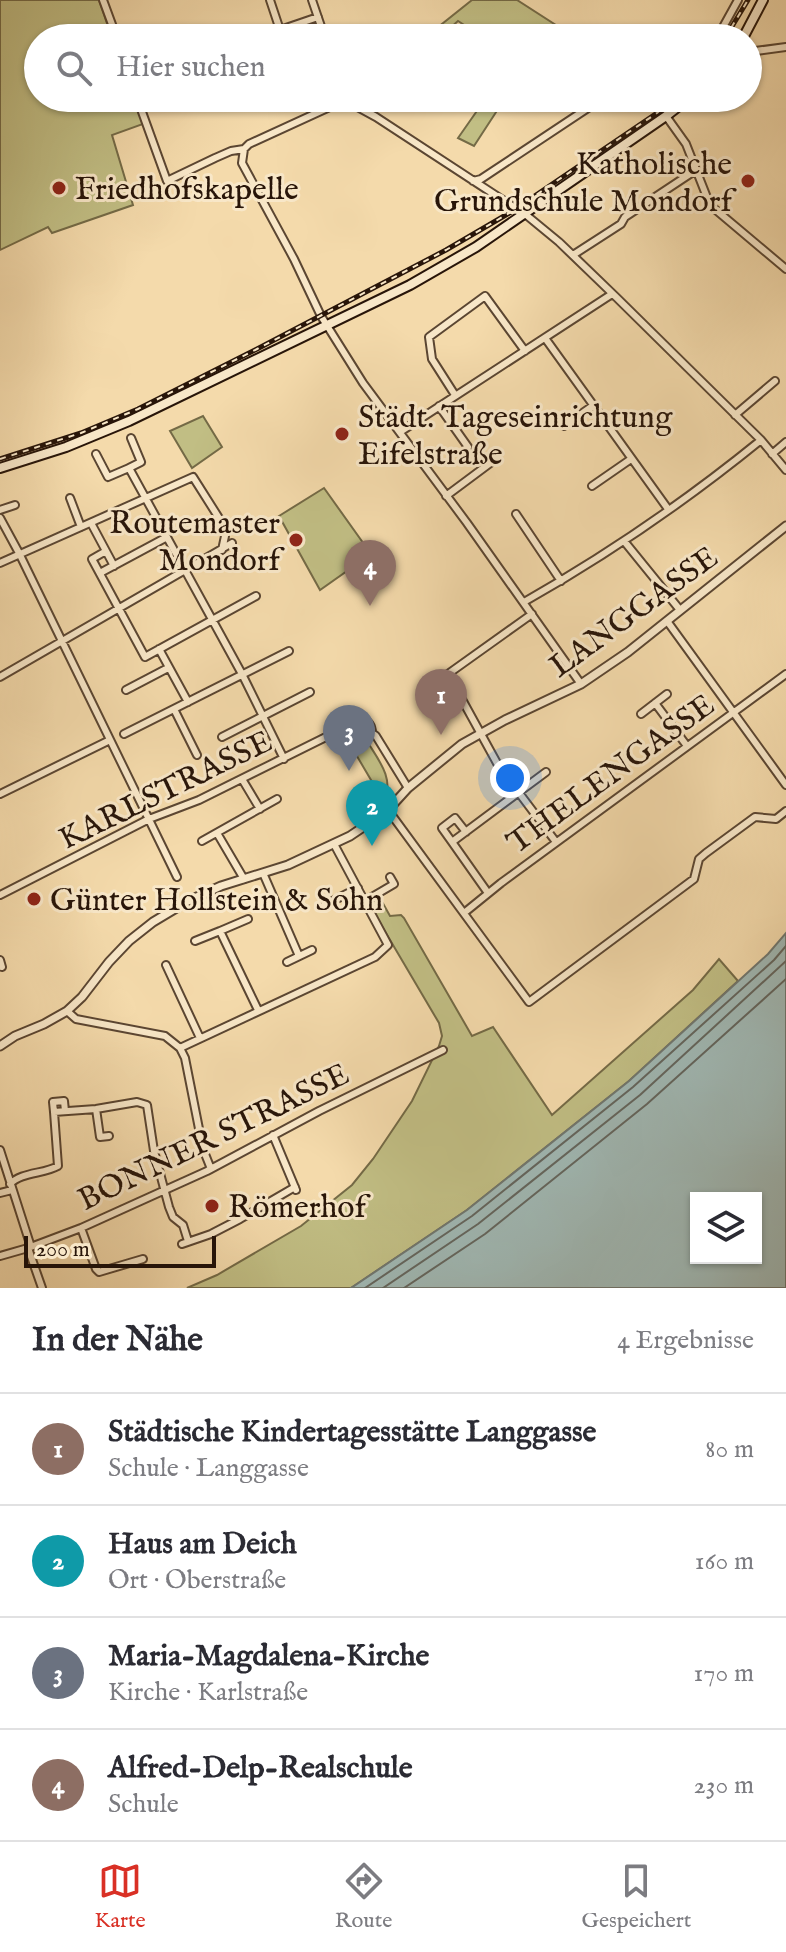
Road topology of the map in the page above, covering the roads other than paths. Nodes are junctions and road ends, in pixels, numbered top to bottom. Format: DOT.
graph roads {
  1 [pos="103,0"];
  2 [pos="270,0"];
  3 [pos="312,0"];
  4 [pos="738,0"];
  5 [pos="763,0"];
  6 [pos="318,17"];
  7 [pos="112,24"];
  8 [pos="278,24"];
  9 [pos="298,24"];
  10 [pos="320,24"];
  11 [pos="725,24"];
  12 [pos="750,24"];
  13 [pos="786,49"];
  14 [pos="762,51"];
  15 [pos="142,112"];
  16 [pos="317,112"];
  17 [pos="367,112"];
  18 [pos="582,112"];
  19 [pos="671,112"];
  20 [pos="666,116"];
  21 [pos="244,149"];
  22 [pos="696,170"];
  23 [pos="473,181"];
  24 [pos="512,206"];
  25 [pos="525,214"];
  26 [pos="573,255"];
  27 [pos="786,269"];
  28 [pos="612,294"];
  29 [pos="326,326"];
  30 [pos="545,338"];
  31 [pos="525,351"];
  32 [pos="775,381"];
  33 [pos="455,395"];
  34 [pos="594,405"];
  35 [pos="439,406"];
  36 [pos="735,415"];
  37 [pos="564,426"];
  38 [pos="400,432"];
  39 [pos="131,438"];
  40 [pos="761,440"];
  41 [pos="786,442"];
  42 [pos="468,447"];
  43 [pos="96,454"];
  44 [pos="772,454"];
  45 [pos="497,458"];
  46 [pos="631,459"];
  47 [pos="0,468"];
  48 [pos="129,468"];
  49 [pos="786,470"];
  50 [pos="592,486"];
  51 [pos="446,496"];
  52 [pos="70,498"];
  53 [pos="146,499"];
  54 [pos="15,505"];
  55 [pos="668,509"];
  56 [pos="0,510"];
  57 [pos="516,514"];
  58 [pos="0,518"];
  59 [pos="91,523"];
  60 [pos="786,526"];
  61 [pos="81,527"];
  62 [pos="167,537"];
  63 [pos="624,541"];
  64 [pos="232,543"];
  65 [pos="222,550"];
  66 [pos="106,551"];
  67 [pos="19,553"];
  68 [pos="0,563"];
  69 [pos="114,566"];
  70 [pos="184,571"];
  71 [pos="100,573"];
  72 [pos="561,581"];
  73 [pos="256,596"];
  74 [pos="524,602"];
  75 [pos="118,608"];
  76 [pos="680,610"];
  77 [pos="532,614"];
  78 [pos="213,621"];
  79 [pos="667,621"];
  80 [pos="62,641"];
  81 [pos="159,649"];
  82 [pos="289,651"];
  83 [pos="145,657"];
  84 [pos="168,668"];
  85 [pos="242,674"];
  86 [pos="786,674"];
  87 [pos="154,675"];
  88 [pos="0,677"];
  89 [pos="581,684"];
  90 [pos="126,690"];
  91 [pos="310,692"];
  92 [pos="667,694"];
  93 [pos="188,702"];
  94 [pos="655,703"];
  95 [pos="174,709"];
  96 [pos="733,713"];
  97 [pos="641,714"];
  98 [pos="263,715"];
  99 [pos="351,728"];
  100 [pos="372,733"];
  101 [pos="124,734"];
  102 [pos="482,734"];
  103 [pos="222,737"];
  104 [pos="110,740"];
  105 [pos="687,746"];
  106 [pos="197,755"];
  107 [pos="284,759"];
  108 [pos="546,772"];
  109 [pos="242,779"];
  110 [pos="786,785"];
  111 [pos="408,788"];
  112 [pos="517,793"];
  113 [pos="0,794"];
  114 [pos="277,799"];
  115 [pos="260,809"];
  116 [pos="388,810"];
  117 [pos="786,811"];
  118 [pos="149,819"];
  119 [pos="466,832"];
  120 [pos="217,833"];
  121 [pos="202,841"];
  122 [pos="452,842"];
  123 [pos="556,842"];
  124 [pos="334,844"];
  125 [pos="263,873"];
  126 [pos="177,877"];
  127 [pos="390,877"];
  128 [pos="244,879"];
  129 [pos="358,888"];
  130 [pos="488,893"];
  131 [pos="0,895"];
  132 [pos="365,901"];
  133 [pos="321,907"];
  134 [pos="464,913"];
  135 [pos="248,919"];
  136 [pos="220,931"];
  137 [pos="195,941"];
  138 [pos="312,950"];
  139 [pos="299,956"];
  140 [pos="287,962"];
  141 [pos="166,965"];
  142 [pos="258,1010"];
  143 [pos="67,1011"];
  144 [pos="200,1038"];
  145 [pos="0,1046"];
  146 [pos="180,1048"];
  147 [pos="443,1050"];
  148 [pos="96,1109"];
  149 [pos="273,1135"];
  150 [pos="109,1136"];
  151 [pos="0,1150"];
  152 [pos="211,1169"];
  153 [pos="11,1187"];
  154 [pos="165,1191"];
  155 [pos="0,1193"];
  156 [pos="81,1228"];
  157 [pos="30,1248"];
  158 [pos="0,1256"];
  159 [pos="143,1259"];
  160 [pos="42,1288"];
  1 -- 7 [label="street"];
  2 -- 8 [label="street"];
  3 -- 6 [label="street"];
  4 -- 11 [label="street"];
  5 -- 12 [label="main road"];
  6 -- 9 [label="street"];
  6 -- 10 [label="street"];
  13 -- 14 [label="street"];
  15 -- 21 [label="street"];
  16 -- 21 [label="street"];
  17 -- 23 [label="street"];
  18 -- 23 [label="street"];
  19 -- 20 [label="main road"];
  20 -- 22 [label="street"];
  20 -- 25 [label="main road"];
  21 -- 29 [label="street"];
  22 -- 26 [label="street"];
  22 -- 27 [label="street"];
  23 -- 24 [label="street"];
  25 -- 26 [label="street"];
  25 -- 29 [label="main road"];
  26 -- 28 [label="street"];
  28 -- 30 [label="street"];
  28 -- 36 [label="street"];
  29 -- 38 [label="street"];
  29 -- 47 [label="main road"];
  30 -- 31 [label="street"];
  30 -- 34 [label="street"];
  31 -- 33 [label="street"];
  31 -- 33 [label="street"];
  32 -- 36 [label="street"];
  33 -- 35 [label="street"];
  34 -- 37 [label="street"];
  34 -- 46 [label="street"];
  35 -- 38 [label="street"];
  35 -- 42 [label="street"];
  36 -- 40 [label="street"];
  38 -- 51 [label="street"];
  39 -- 48 [label="street"];
  40 -- 44 [label="street"];
  40 -- 55 [label="street"];
  41 -- 44 [label="street"];
  43 -- 48 [label="street"];
  44 -- 49 [label="street"];
  45 -- 51 [label="street"];
  46 -- 50 [label="street"];
  46 -- 55 [label="street"];
  48 -- 53 [label="street"];
  51 -- 74 [label="street"];
  52 -- 61 [label="street"];
  53 -- 59 [label="street"];
  53 -- 62 [label="street"];
  53 -- 65 [label="street"];
  54 -- 56 [label="street"];
  55 -- 63 [label="street"];
  57 -- 72 [label="street"];
  58 -- 67 [label="street"];
  59 -- 61 [label="street"];
  59 -- 66 [label="street"];
  60 -- 76 [label="street, LANGGASSE"];
  61 -- 67 [label="street"];
  62 -- 69 [label="street"];
  62 -- 70 [label="street"];
  63 -- 72 [label="street"];
  63 -- 76 [label="street"];
  64 -- 65 [label="street"];
  65 -- 70 [label="street"];
  66 -- 69 [label="street"];
  66 -- 71 [label="street"];
  67 -- 68 [label="street"];
  67 -- 80 [label="street"];
  69 -- 71 [label="street"];
  70 -- 75 [label="street"];
  70 -- 78 [label="street"];
  71 -- 75 [label="street"];
  72 -- 74 [label="street"];
  73 -- 78 [label="street"];
  74 -- 77 [label="street"];
  75 -- 80 [label="street"];
  75 -- 83 [label="street"];
  76 -- 79 [label="street, LANGGASSE"];
  77 -- 89 [label="street"];
  77 -- 102 [label="street"];
  78 -- 81 [label="street"];
  78 -- 85 [label="street"];
  79 -- 89 [label="street, LANGGASSE"];
  79 -- 96 [label="street"];
  80 -- 88 [label="street"];
  80 -- 104 [label="street"];
  81 -- 83 [label="street"];
  81 -- 84 [label="street"];
  82 -- 85 [label="street"];
  83 -- 87 [label="street"];
  84 -- 87 [label="street"];
  84 -- 93 [label="street"];
  85 -- 93 [label="street"];
  85 -- 98 [label="street"];
  86 -- 96 [label="street, THELENGASSE"];
  87 -- 90 [label="street"];
  89 -- 102 [label="street, LANGGASSE"];
  91 -- 98 [label="street"];
  92 -- 94 [label="street"];
  93 -- 95 [label="street"];
  94 -- 97 [label="street"];
  94 -- 105 [label="street"];
  95 -- 101 [label="street"];
  95 -- 106 [label="street"];
  96 -- 105 [label="street, THELENGASSE"];
  96 -- 110 [label="street"];
  98 -- 103 [label="street"];
  98 -- 107 [label="street"];
  99 -- 100 [label="street"];
  99 -- 100 [label="street"];
  99 -- 107 [label="street, KARLSTRASSE"];
  100 -- 111 [label="street"];
  102 -- 111 [label="street, LANGGASSE"];
  102 -- 112 [label="street"];
  104 -- 113 [label="street"];
  104 -- 118 [label="street"];
  105 -- 123 [label="street, THELENGASSE"];
  107 -- 109 [label="street, KARLSTRASSE"];
  108 -- 112 [label="street"];
  109 -- 115 [label="street"];
  109 -- 118 [label="street, KARLSTRASSE"];
  111 -- 116 [label="street, LANGGASSE"];
  112 -- 119 [label="street"];
  112 -- 123 [label="street"];
  114 -- 115 [label="street"];
  115 -- 120 [label="street"];
  116 -- 124 [label="street, LANGGASSE"];
  116 -- 134 [label="street"];
  117 -- 134 [label="street"];
  118 -- 126 [label="street"];
  118 -- 131 [label="street, KARLSTRASSE"];
  119 -- 122 [label="street"];
  119 -- 122 [label="street"];
  120 -- 121 [label="street"];
  120 -- 128 [label="street"];
  122 -- 130 [label="street"];
  123 -- 130 [label="street, THELENGASSE"];
  124 -- 125 [label="street, LANGGASSE"];
  124 -- 129 [label="street"];
  125 -- 128 [label="street, LANGGASSE"];
  125 -- 139 [label="street"];
  127 -- 132 [label="street"];
  128 -- 143 [label="street, LANGGASSE"];
  129 -- 132 [label="street"];
  129 -- 133 [label="street"];
  130 -- 134 [label="street, THELENGASSE"];
  132 -- 142 [label="street"];
  135 -- 136 [label="street"];
  136 -- 137 [label="street"];
  136 -- 142 [label="street"];
  138 -- 139 [label="street"];
  139 -- 140 [label="street"];
  141 -- 144 [label="street"];
  142 -- 144 [label="street"];
  143 -- 145 [label="street"];
  143 -- 146 [label="street"];
  144 -- 146 [label="street"];
  146 -- 152 [label="street"];
  147 -- 149 [label="street, BONNER STRASSE"];
  148 -- 150 [label="street"];
  148 -- 153 [label="street"];
  148 -- 154 [label="street"];
  149 -- 152 [label="street, BONNER STRASSE"];
  149 -- 154 [label="street"];
  151 -- 153 [label="street"];
  152 -- 154 [label="street, BONNER STRASSE"];
  153 -- 155 [label="street"];
  153 -- 157 [label="street"];
  154 -- 156 [label="street, BONNER STRASSE"];
  156 -- 157 [label="street, BONNER STRASSE"];
  156 -- 159 [label="street"];
  157 -- 158 [label="street, BONNER STRASSE"];
  157 -- 160 [label="street"];
}
